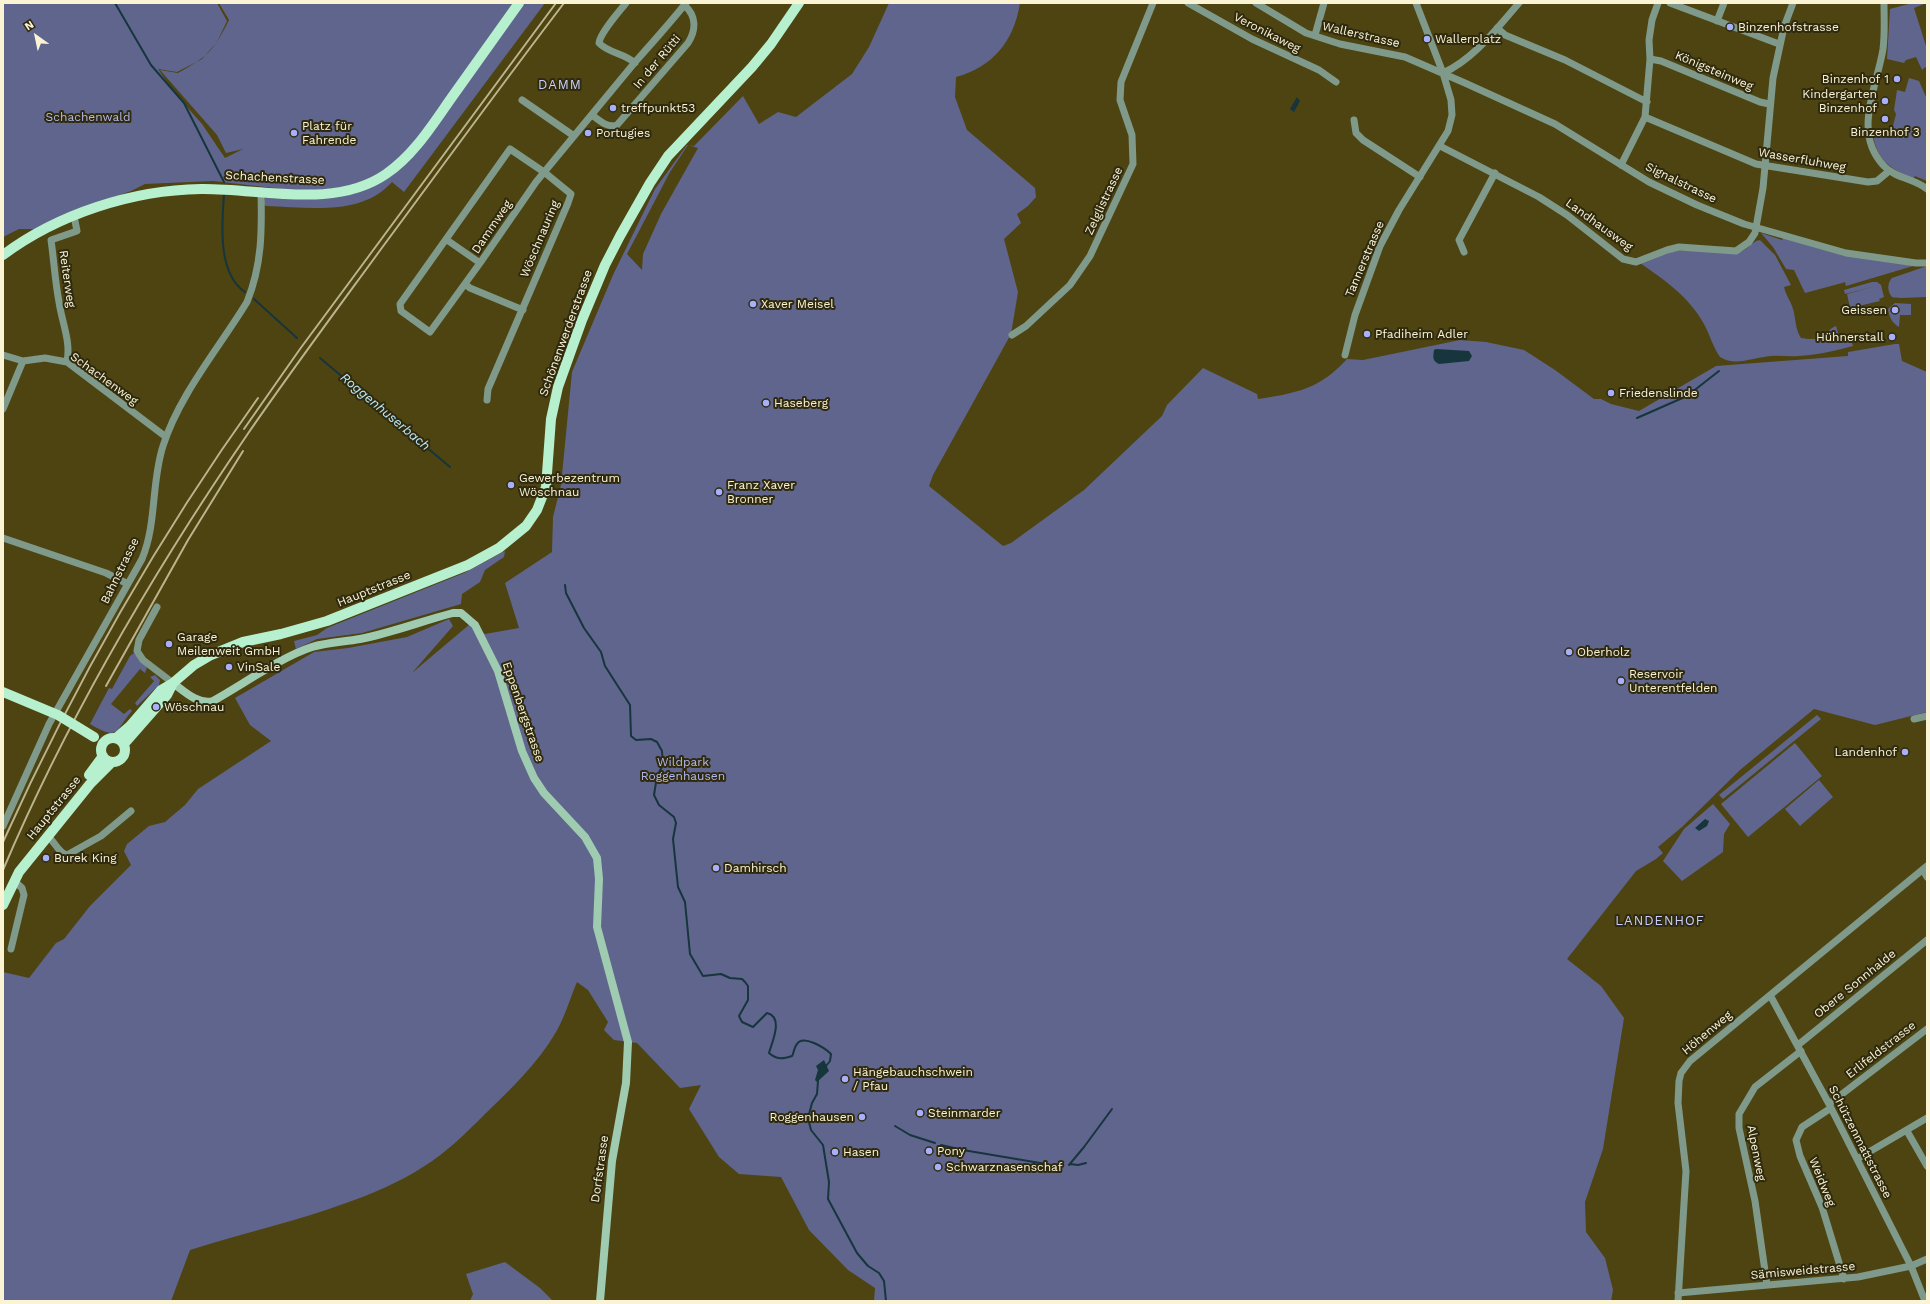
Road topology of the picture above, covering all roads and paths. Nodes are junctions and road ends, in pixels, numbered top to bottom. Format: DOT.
graph roads {
  1 [pos="519,3"];
  2 [pos="626,3"];
  3 [pos="799,3"];
  4 [pos="1153,3"];
  5 [pos="1188,3"];
  6 [pos="1256,3"];
  7 [pos="1324,3"];
  8 [pos="1416,3"];
  9 [pos="1519,3"];
  10 [pos="1658,3"];
  11 [pos="1670,3"];
  12 [pos="1724,3"];
  13 [pos="1793,3"];
  14 [pos="1884,3"];
  15 [pos="685,4"];
  16 [pos="1717,21"];
  17 [pos="1497,28"];
  18 [pos="1315,35"];
  19 [pos="1779,44"];
  20 [pos="1650,59"];
  21 [pos="635,63"];
  22 [pos="1443,73"];
  23 [pos="1336,82"];
  24 [pos="522,100"];
  25 [pos="1647,102"];
  26 [pos="1769,104"];
  27 [pos="592,115"];
  28 [pos="1645,117"];
  29 [pos="1354,120"];
  30 [pos="574,136"];
  31 [pos="1440,146"];
  32 [pos="1621,165"];
  33 [pos="1765,166"];
  34 [pos="1889,171"];
  35 [pos="544,172"];
  36 [pos="1495,173"];
  37 [pos="1420,177"];
  38 [pos="1927,189"];
  39 [pos="261,191"];
  40 [pos="74,216"];
  41 [pos="1756,227"];
  42 [pos="447,240"];
  43 [pos="1464,252"];
  44 [pos="3,255"];
  45 [pos="1927,263"];
  46 [pos="480,264"];
  47 [pos="465,284"];
  48 [pos="523,310"];
  49 [pos="430,332"];
  50 [pos="1012,335"];
  51 [pos="3,354"];
  52 [pos="1344,355"];
  53 [pos="23,361"];
  54 [pos="67,362"];
  55 [pos="487,400"];
  56 [pos="3,409"];
  57 [pos="166,437"];
  58 [pos="548,474"];
  59 [pos="3,538"];
  60 [pos="128,584"];
  61 [pos="157,607"];
  62 [pos="173,683"];
  63 [pos="3,692"];
  64 [pos="1927,716"];
  65 [pos="1914,718"];
  66 [pos="120,741"];
  67 [pos="103,743"];
  68 [pos="107,759"];
  69 [pos="131,812"];
  70 [pos="3,826"];
  71 [pos="46,836"];
  72 [pos="1925,868"];
  73 [pos="16,876"];
  74 [pos="1927,877"];
  75 [pos="3,905"];
  76 [pos="1927,940"];
  77 [pos="12,949"];
  78 [pos="1770,995"];
  79 [pos="1927,1028"];
  80 [pos="628,1042"];
  81 [pos="1799,1048"];
  82 [pos="1830,1106"];
  83 [pos="1927,1118"];
  84 [pos="1907,1131"];
  85 [pos="1857,1159"];
  86 [pos="1927,1166"];
  87 [pos="1927,1259"];
  88 [pos="1911,1266"];
  89 [pos="1844,1279"];
  90 [pos="1767,1285"];
  91 [pos="1678,1293"];
  92 [pos="600,1301"];
  93 [pos="1678,1301"];
  94 [pos="1926,1301"];
  1 -- 39 [label="main road, Schachenstrasse"];
  2 -- 21 [label="street"];
  3 -- 58 [label="main road, Schönenwerderstrasse"];
  4 -- 50 [label="street, Zelglistrasse"];
  5 -- 23 [label="street, Veronikaweg"];
  6 -- 18 [label="street, Wallerstrasse"];
  7 -- 18 [label="street"];
  8 -- 22 [label="street, Tannerstrasse"];
  9 -- 17 [label="street"];
  10 -- 20 [label="street"];
  11 -- 16 [label="street"];
  12 -- 16 [label="street"];
  13 -- 19 [label="street"];
  14 -- 34 [label="street"];
  15 -- 21 [label="street, Dammweg"];
  15 -- 27 [label="street, In der Rütti"];
  16 -- 19 [label="street"];
  17 -- 22 [label="street"];
  17 -- 25 [label="street"];
  18 -- 22 [label="street, Wallerstrasse"];
  19 -- 26 [label="street"];
  20 -- 25 [label="street"];
  20 -- 26 [label="street, Königsteinweg"];
  21 -- 27 [label="street, Dammweg"];
  22 -- 31 [label="street, Tannerstrasse"];
  22 -- 32 [label="street, Signalstrasse"];
  24 -- 30 [label="street"];
  25 -- 28 [label="street"];
  26 -- 33 [label="street"];
  27 -- 30 [label="street, Dammweg"];
  28 -- 32 [label="street"];
  28 -- 33 [label="street, Wasserfluhweg"];
  29 -- 37 [label="street"];
  30 -- 35 [label="street, Dammweg"];
  31 -- 36 [label="street, Landhausweg"];
  31 -- 37 [label="street, Tannerstrasse"];
  32 -- 41 [label="street, Signalstrasse"];
  33 -- 34 [label="street, Wasserfluhweg"];
  33 -- 41 [label="street"];
  34 -- 38 [label="street"];
  35 -- 42 [label="street, Wöschnauring"];
  35 -- 46 [label="street, Dammweg"];
  35 -- 48 [label="street, Wöschnauring"];
  36 -- 41 [label="street, Landhausweg"];
  36 -- 43 [label="street"];
  37 -- 52 [label="street, Tannerstrasse"];
  39 -- 40 [label="main road, Schachenstrasse"];
  39 -- 57 [label="street, Bahnstrasse"];
  40 -- 44 [label="main road, Schachenstrasse"];
  40 -- 54 [label="street, Reiterweg"];
  41 -- 45 [label="street, Signalstrasse"];
  42 -- 46 [label="street"];
  42 -- 49 [label="street, Wöschnauring"];
  46 -- 47 [label="street, Dammweg"];
  47 -- 48 [label="street"];
  47 -- 49 [label="street, Dammweg"];
  48 -- 55 [label="street, Wöschnauring"];
  51 -- 53 [label="street"];
  53 -- 54 [label="street, Schachenweg"];
  53 -- 56 [label="street"];
  54 -- 57 [label="street, Schachenweg"];
  57 -- 60 [label="street, Bahnstrasse"];
  58 -- 62 [label="main road, Hauptstrasse"];
  59 -- 60 [label="street"];
  60 -- 70 [label="street, Bahnstrasse"];
  61 -- 62 [label="street"];
  62 -- 66 [label="main road, Hauptstrasse"];
  62 -- 80 [label="street, Eppenbergstrasse"];
  63 -- 67 [label="main road, bridge"];
  64 -- 65 [label="street"];
  66 -- 67 [label="main road"];
  66 -- 68 [label="main road"];
  67 -- 68 [label="main road"];
  68 -- 71 [label="main road, Hauptstrasse"];
  68 -- 73 [label="main road, Hauptstrasse"];
  69 -- 71 [label="street"];
  71 -- 73 [label="main road, Hauptstrasse"];
  72 -- 74 [label="street"];
  72 -- 78 [label="street, Höhenweg"];
  73 -- 75 [label="main road, Hauptstrasse"];
  73 -- 77 [label="street"];
  76 -- 81 [label="street, Obere Sonnhalde"];
  78 -- 81 [label="street, Schützenmattstrasse"];
  78 -- 91 [label="street, Höhenweg"];
  79 -- 82 [label="street, Erlifeldstrasse"];
  80 -- 92 [label="street, Dorfstrasse"];
  81 -- 82 [label="street, Schützenmattstrasse"];
  81 -- 90 [label="street, Alpenweg"];
  82 -- 85 [label="street, Schützenmattstrasse"];
  82 -- 89 [label="street, Weidweg"];
  83 -- 84 [label="street"];
  84 -- 85 [label="street"];
  84 -- 86 [label="street"];
  85 -- 88 [label="street, Schützenmattstrasse"];
  87 -- 88 [label="street, Sämisweidstrasse"];
  88 -- 89 [label="street, Sämisweidstrasse"];
  88 -- 94 [label="street, Schützenmattstrasse"];
  89 -- 90 [label="street, Sämisweidstrasse"];
  90 -- 91 [label="street, Sämisweidstrasse"];
  91 -- 93 [label="street, Höhenweg"];
}
